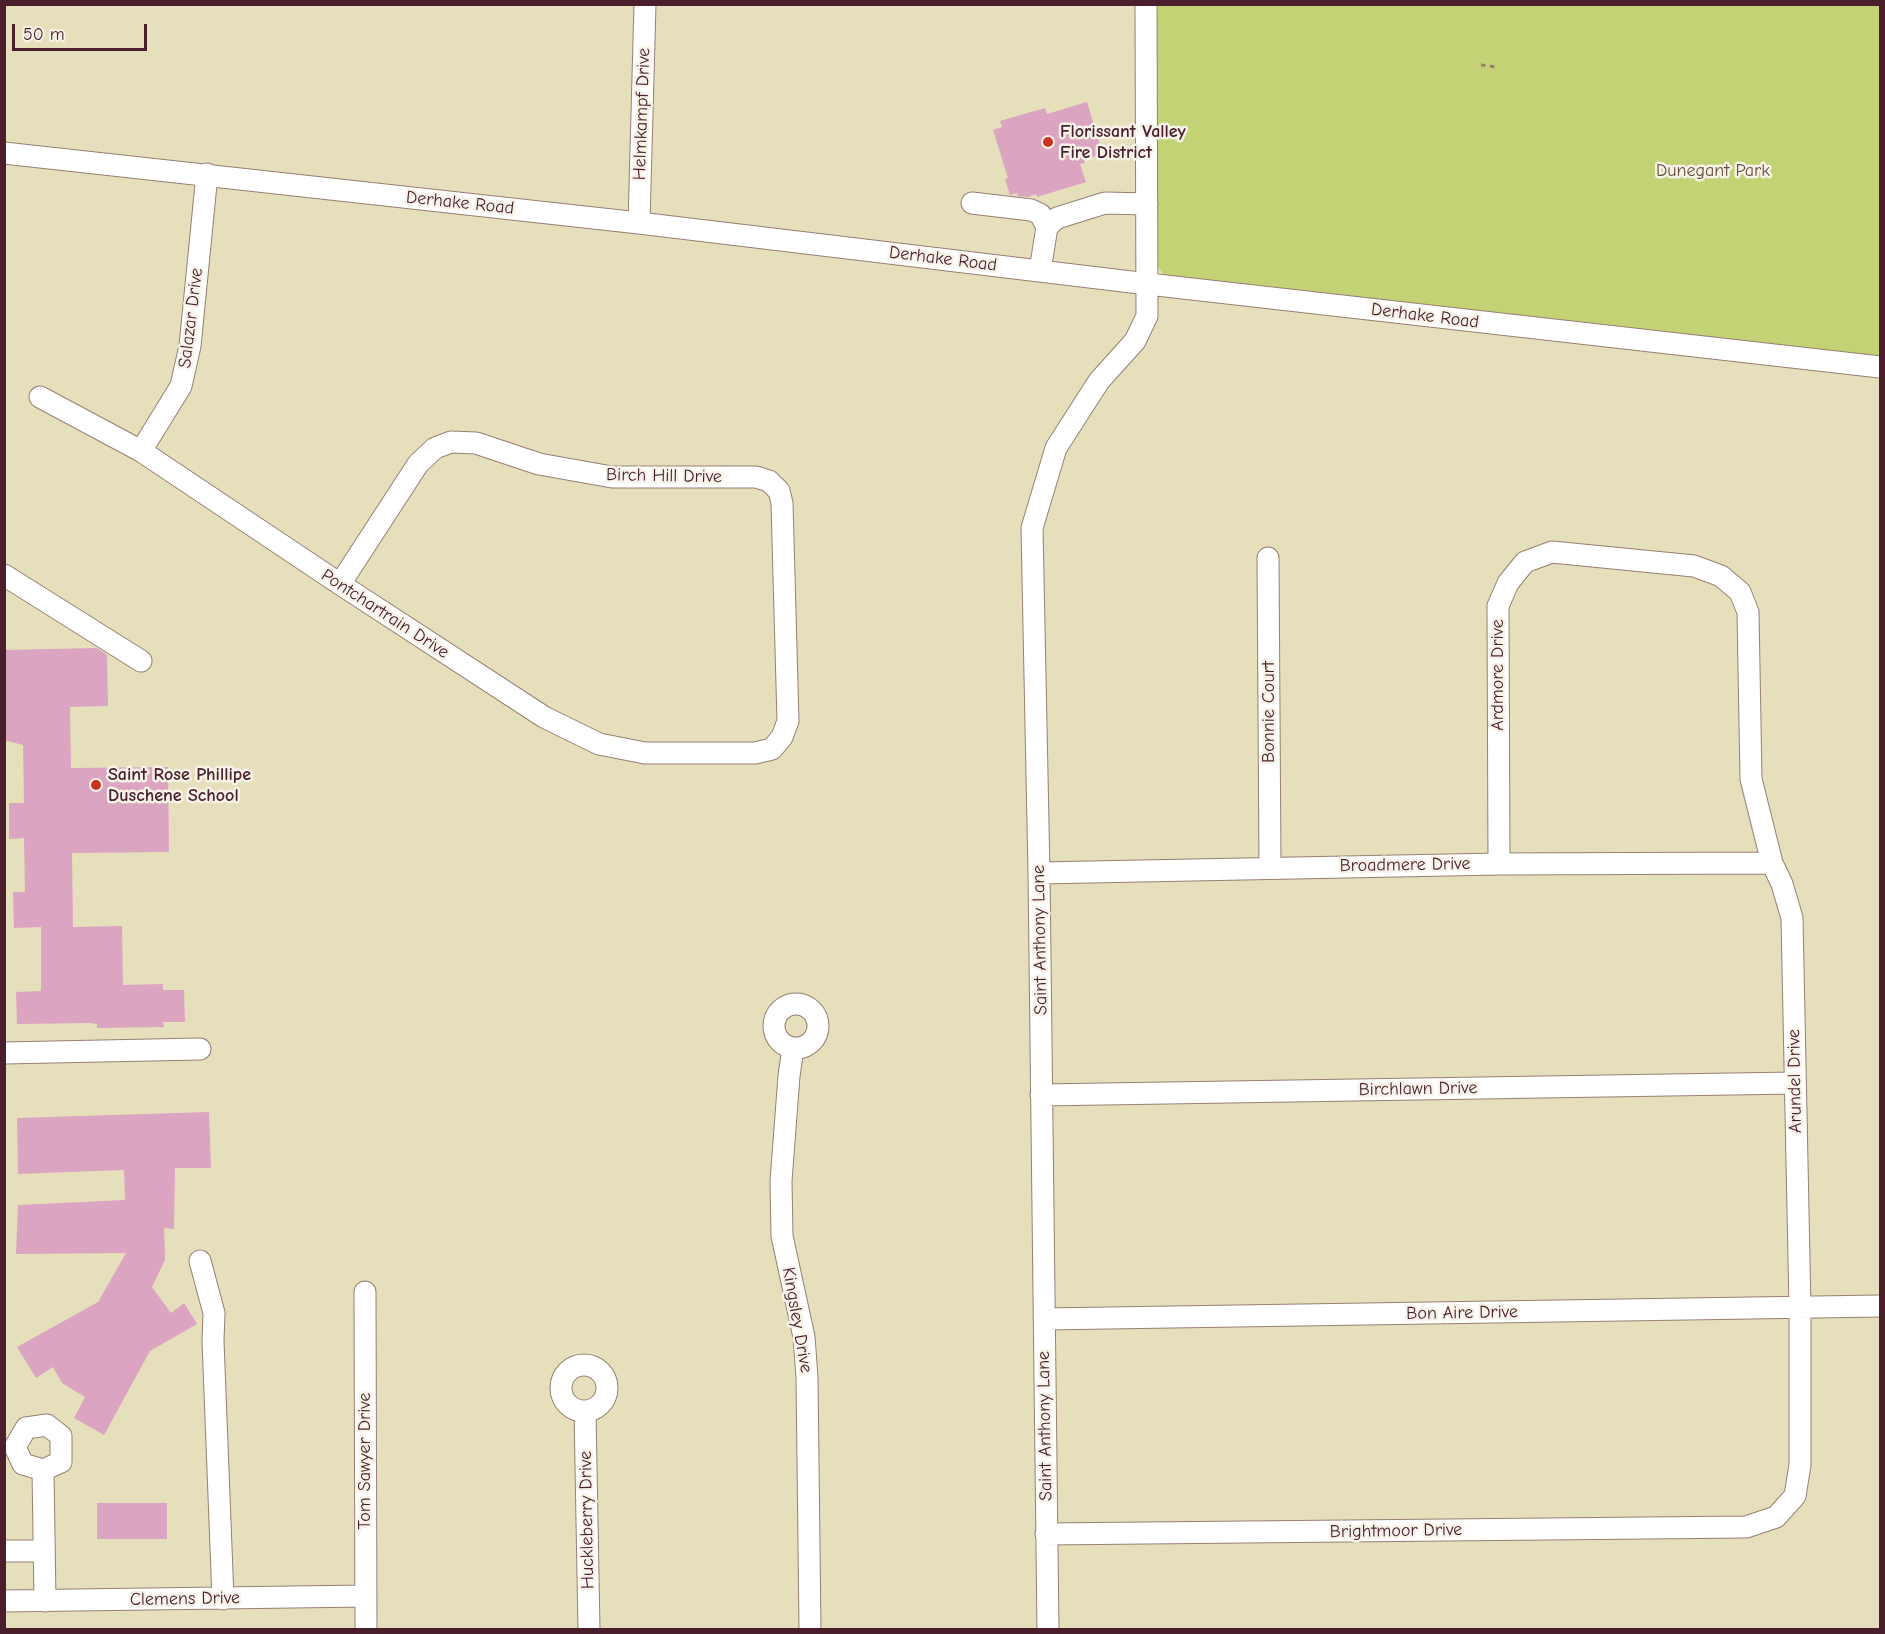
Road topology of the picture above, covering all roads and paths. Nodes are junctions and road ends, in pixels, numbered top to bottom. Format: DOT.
graph roads {
  1 [pos="645,4"];
  2 [pos="1146,4"];
  3 [pos="1481,65"];
  4 [pos="1497,67"];
  5 [pos="4,153"];
  6 [pos="207,174"];
  7 [pos="972,203"];
  8 [pos="1147,204"];
  9 [pos="639,222"];
  10 [pos="1047,227"];
  11 [pos="1040,271"];
  12 [pos="1148,284"];
  13 [pos="1881,368"];
  14 [pos="40,397"];
  15 [pos="141,451"];
  16 [pos="1268,558"];
  17 [pos="4,575"];
  18 [pos="340,584"];
  19 [pos="1748,612"];
  20 [pos="141,661"];
  21 [pos="755,753"];
  22 [pos="1772,863"];
  23 [pos="1499,864"];
  24 [pos="1270,867"];
  25 [pos="1039,873"];
  26 [pos="793,1048"];
  27 [pos="200,1049"];
  28 [pos="4,1053"];
  29 [pos="1795,1083"];
  30 [pos="1041,1095"];
  31 [pos="200,1261"];
  32 [pos="365,1292"];
  33 [pos="1881,1306"];
  34 [pos="1800,1308"];
  35 [pos="1044,1318"];
  36 [pos="585,1411"];
  37 [pos="43,1470"];
  38 [pos="1746,1527"];
  39 [pos="1046,1534"];
  40 [pos="4,1551"];
  41 [pos="44,1551"];
  42 [pos="365,1596"];
  43 [pos="223,1599"];
  44 [pos="45,1601"];
  45 [pos="4,1602"];
  46 [pos="366,1629"];
  47 [pos="589,1629"];
  48 [pos="810,1629"];
  49 [pos="1048,1629"];
  1 -- 9 [label="street, Helmkampf Drive"];
  2 -- 8 [label="street, Saint Anthony Lane"];
  3 -- 4 [label="path"];
  5 -- 6 [label="street, Derhake Road"];
  6 -- 9 [label="street, Derhake Road"];
  6 -- 15 [label="street, Salazar Drive"];
  7 -- 10 [label="street"];
  8 -- 10 [label="street"];
  8 -- 12 [label="street, Saint Anthony Lane"];
  9 -- 11 [label="street, Derhake Road"];
  10 -- 11 [label="street"];
  11 -- 12 [label="street, Derhake Road"];
  12 -- 13 [label="street, Derhake Road"];
  12 -- 25 [label="street, Saint Anthony Lane"];
  14 -- 15 [label="street, Pontchartrain Drive"];
  15 -- 18 [label="street, Pontchartrain Drive"];
  16 -- 24 [label="street, Bonnie Court"];
  17 -- 20 [label="street"];
  18 -- 21 [label="street, Pontchartrain Drive"];
  18 -- 21 [label="street, Birch Hill Drive"];
  19 -- 22 [label="street, Arundel Drive"];
  19 -- 23 [label="street, Ardmore Drive"];
  22 -- 23 [label="street, Broadmere Drive"];
  22 -- 29 [label="street, Arundel Drive"];
  23 -- 24 [label="street, Broadmere Drive"];
  24 -- 25 [label="street, Broadmere Drive"];
  25 -- 30 [label="street, Saint Anthony Lane"];
  26 -- 48 [label="street, Kingsley Drive"];
  27 -- 28 [label="street"];
  29 -- 30 [label="street, Birchlawn Drive"];
  29 -- 34 [label="street, Arundel Drive"];
  30 -- 35 [label="street, Saint Anthony Lane"];
  31 -- 43 [label="street"];
  32 -- 42 [label="street, Tom Sawyer Drive"];
  33 -- 34 [label="street, Bon Aire Drive"];
  34 -- 35 [label="street, Bon Aire Drive"];
  34 -- 38 [label="street, Arundel Drive"];
  35 -- 39 [label="street, Saint Anthony Lane"];
  36 -- 47 [label="street, Huckleberry Drive"];
  37 -- 41 [label="street"];
  38 -- 39 [label="street, Brightmoor Drive"];
  39 -- 49 [label="street, Saint Anthony Lane"];
  40 -- 41 [label="street"];
  41 -- 44 [label="street"];
  42 -- 43 [label="street, Clemens Drive"];
  42 -- 46 [label="street, Tom Sawyer Drive"];
  43 -- 44 [label="street, Clemens Drive"];
  44 -- 45 [label="street, Clemens Drive"];
}
